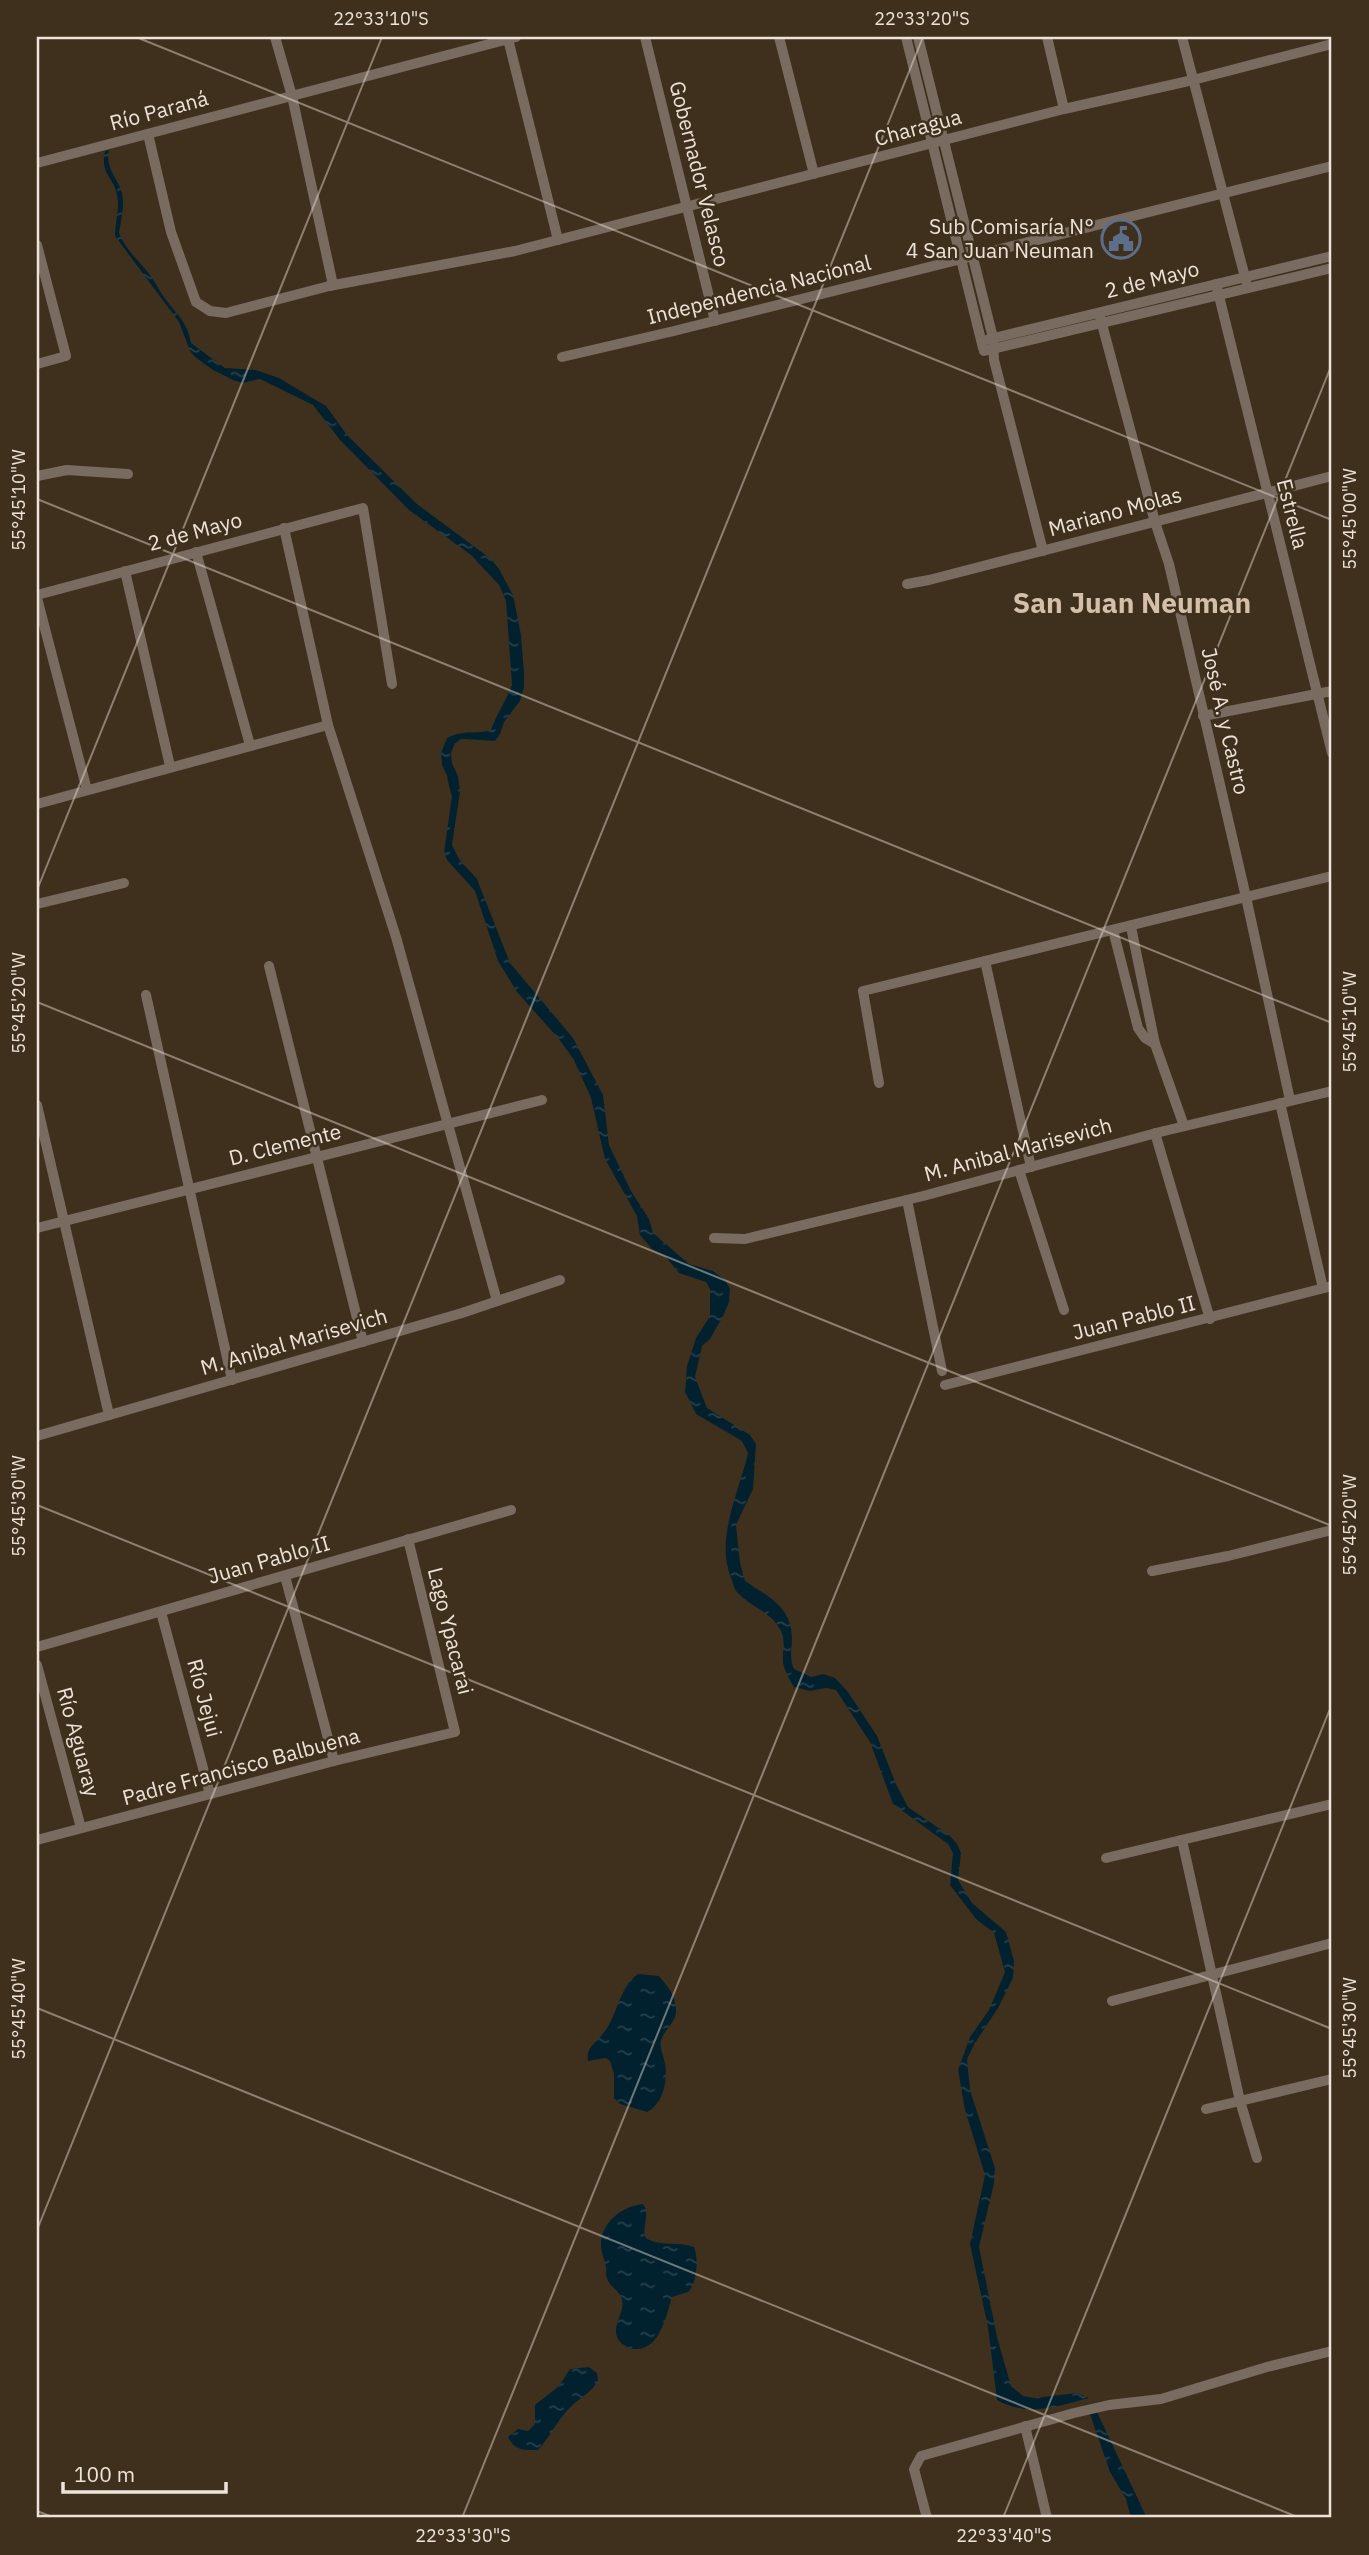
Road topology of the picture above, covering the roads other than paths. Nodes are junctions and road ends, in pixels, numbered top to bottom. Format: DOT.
graph roads {
  1 [pos="275,37"];
  2 [pos="645,37"];
  3 [pos="779,37"];
  4 [pos="906,37"];
  5 [pos="918,37"];
  6 [pos="1047,37"];
  7 [pos="1182,37"];
  8 [pos="512,38"];
  9 [pos="1315,42"];
  10 [pos="1332,44"];
  11 [pos="1193,79"];
  12 [pos="292,96"];
  13 [pos="1064,109"];
  14 [pos="148,134"];
  15 [pos="939,143"];
  16 [pos="37,163"];
  17 [pos="1332,166"];
  18 [pos="814,174"];
  19 [pos="1223,193"];
  20 [pos="686,207"];
  21 [pos="558,240"];
  22 [pos="37,244"];
  23 [pos="973,256"];
  24 [pos="1332,256"];
  25 [pos="961,259"];
  26 [pos="1332,268"];
  27 [pos="1246,283"];
  28 [pos="329,286"];
  29 [pos="1218,290"];
  30 [pos="1100,318"];
  31 [pos="715,321"];
  32 [pos="989,348"];
  33 [pos="562,357"];
  34 [pos="37,364"];
  35 [pos="128,474"];
  36 [pos="37,476"];
  37 [pos="1332,476"];
  38 [pos="1266,492"];
  39 [pos="1155,522"];
  40 [pos="284,528"];
  41 [pos="1043,551"];
  42 [pos="196,552"];
  43 [pos="125,571"];
  44 [pos="907,583"];
  45 [pos="37,596"];
  46 [pos="392,684"];
  47 [pos="1332,691"];
  48 [pos="1318,694"];
  49 [pos="1203,716"];
  50 [pos="328,725"];
  51 [pos="250,745"];
  52 [pos="1332,753"];
  53 [pos="170,766"];
  54 [pos="87,790"];
  55 [pos="37,804"];
  56 [pos="1332,876"];
  57 [pos="124,883"];
  58 [pos="1246,897"];
  59 [pos="37,904"];
  60 [pos="1131,927"];
  61 [pos="1113,930"];
  62 [pos="985,961"];
  63 [pos="269,966"];
  64 [pos="146,995"];
  65 [pos="1155,1044"];
  66 [pos="879,1083"];
  67 [pos="1332,1091"];
  68 [pos="542,1100"];
  69 [pos="1285,1101"];
  70 [pos="37,1105"];
  71 [pos="447,1124"];
  72 [pos="1184,1126"];
  73 [pos="1155,1133"];
  74 [pos="316,1157"];
  75 [pos="1025,1169"];
  76 [pos="189,1189"];
  77 [pos="906,1200"];
  78 [pos="64,1221"];
  79 [pos="37,1228"];
  80 [pos="714,1238"];
  81 [pos="560,1280"];
  82 [pos="1328,1287"];
  83 [pos="496,1301"];
  84 [pos="1065,1310"];
  85 [pos="1210,1319"];
  86 [pos="363,1342"];
  87 [pos="942,1371"];
  88 [pos="232,1380"];
  89 [pos="945,1385"];
  90 [pos="109,1415"];
  91 [pos="37,1436"];
  92 [pos="511,1510"];
  93 [pos="1332,1530"];
  94 [pos="408,1539"];
  95 [pos="1152,1571"];
  96 [pos="285,1576"];
  97 [pos="161,1612"];
  98 [pos="37,1647"];
  99 [pos="37,1665"];
  100 [pos="455,1732"];
  101 [pos="334,1761"];
  102 [pos="210,1794"];
  103 [pos="1332,1804"];
  104 [pos="81,1828"];
  105 [pos="37,1840"];
  106 [pos="1182,1840"];
  107 [pos="1106,1858"];
  108 [pos="1332,1943"];
  109 [pos="1212,1975"];
  110 [pos="1112,2001"];
  111 [pos="1332,2079"];
  112 [pos="1240,2101"];
  113 [pos="1206,2109"];
  114 [pos="1257,2158"];
  115 [pos="1332,2351"];
  116 [pos="1026,2426"];
  117 [pos="927,2518"];
  118 [pos="1048,2518"];
  1 -- 12 [label="street"];
  2 -- 20 [label="street, Gobernador Velasco"];
  3 -- 18 [label="street"];
  4 -- 15 [label="street"];
  5 -- 15 [label="street"];
  6 -- 13 [label="street"];
  7 -- 11 [label="street"];
  8 -- 12 [label="street, Río Paraná"];
  8 -- 21 [label="street"];
  9 -- 10 [label="street, Charagua"];
  9 -- 11 [label="street, Charagua"];
  11 -- 13 [label="street, Charagua"];
  11 -- 19 [label="street"];
  12 -- 14 [label="street, Río Paraná"];
  12 -- 28 [label="street"];
  13 -- 15 [label="street, Charagua"];
  14 -- 16 [label="street, Río Paraná"];
  14 -- 28 [label="street, Charagua"];
  15 -- 18 [label="street, Charagua"];
  15 -- 23 [label="street"];
  15 -- 25 [label="street"];
  17 -- 19 [label="street, Independencia Nacional"];
  18 -- 20 [label="street, Charagua"];
  19 -- 23 [label="street, Independencia Nacional"];
  19 -- 27 [label="street"];
  20 -- 21 [label="street, Charagua"];
  20 -- 31 [label="street, Gobernador Velasco"];
  21 -- 28 [label="street, Charagua"];
  22 -- 34 [label="street"];
  23 -- 25 [label="street, Independencia Nacional"];
  23 -- 32 [label="street"];
  24 -- 27 [label="street, 2 de Mayo"];
  25 -- 31 [label="street, Independencia Nacional"];
  25 -- 32 [label="street"];
  26 -- 27 [label="street, 2 de Mayo"];
  27 -- 29 [label="street, 2 de Mayo"];
  29 -- 30 [label="street, 2 de Mayo"];
  29 -- 38 [label="street, Estrella"];
  30 -- 32 [label="street, 2 de Mayo"];
  30 -- 39 [label="street, José A. y Castro"];
  31 -- 33 [label="street, Independencia Nacional"];
  32 -- 41 [label="street"];
  35 -- 36 [label="street"];
  37 -- 38 [label="street, Mariano Molas"];
  38 -- 39 [label="street, Mariano Molas"];
  38 -- 48 [label="street, Estrella"];
  39 -- 41 [label="street, Mariano Molas"];
  39 -- 49 [label="street, José A. y Castro"];
  40 -- 42 [label="street, 2 de Mayo"];
  40 -- 46 [label="street, 2 de Mayo"];
  40 -- 50 [label="street"];
  41 -- 44 [label="street, Mariano Molas"];
  42 -- 43 [label="street, 2 de Mayo"];
  42 -- 51 [label="street"];
  43 -- 45 [label="street, 2 de Mayo"];
  43 -- 53 [label="street"];
  45 -- 54 [label="street"];
  47 -- 48 [label="street"];
  48 -- 49 [label="street"];
  48 -- 52 [label="street, Estrella"];
  49 -- 58 [label="street, José A. y Castro"];
  50 -- 51 [label="street"];
  50 -- 71 [label="street"];
  51 -- 53 [label="street"];
  53 -- 54 [label="street"];
  54 -- 55 [label="street"];
  56 -- 58 [label="street"];
  57 -- 59 [label="street"];
  58 -- 60 [label="street"];
  58 -- 69 [label="street, José A. y Castro"];
  60 -- 61 [label="street"];
  60 -- 65 [label="street"];
  61 -- 62 [label="street"];
  61 -- 65 [label="street"];
  62 -- 66 [label="street"];
  62 -- 75 [label="street"];
  63 -- 74 [label="street"];
  64 -- 76 [label="street"];
  65 -- 72 [label="street"];
  67 -- 69 [label="street, M. Anibal Marisevich"];
  68 -- 71 [label="street, D. Clemente"];
  69 -- 72 [label="street, M. Anibal Marisevich"];
  69 -- 82 [label="street, José A. y Castro"];
  70 -- 78 [label="street"];
  71 -- 74 [label="street, D. Clemente"];
  71 -- 83 [label="street"];
  72 -- 73 [label="street, M. Anibal Marisevich"];
  73 -- 75 [label="street, M. Anibal Marisevich"];
  73 -- 85 [label="street"];
  74 -- 76 [label="street, D. Clemente"];
  74 -- 86 [label="street"];
  75 -- 77 [label="street, M. Anibal Marisevich"];
  75 -- 84 [label="street"];
  76 -- 78 [label="street, D. Clemente"];
  76 -- 88 [label="street"];
  77 -- 80 [label="street, M. Anibal Marisevich"];
  77 -- 87 [label="street"];
  78 -- 79 [label="street, D. Clemente"];
  78 -- 90 [label="street"];
  81 -- 83 [label="street, M. Anibal Marisevich"];
  82 -- 85 [label="street, Juan Pablo II"];
  83 -- 86 [label="street, M. Anibal Marisevich"];
  85 -- 89 [label="street, Juan Pablo II"];
  86 -- 88 [label="street, M. Anibal Marisevich"];
  88 -- 90 [label="street, M. Anibal Marisevich"];
  90 -- 91 [label="street, M. Anibal Marisevich"];
  92 -- 94 [label="street, Juan Pablo II"];
  93 -- 95 [label="street"];
  94 -- 96 [label="street, Juan Pablo II"];
  94 -- 100 [label="street, Lago Ypacarai"];
  96 -- 97 [label="street, Juan Pablo II"];
  96 -- 101 [label="street"];
  97 -- 98 [label="street, Juan Pablo II"];
  97 -- 102 [label="street, Río Jejui"];
  99 -- 104 [label="street, Río Aguaray"];
  100 -- 101 [label="street, Padre Francisco Balbuena"];
  101 -- 102 [label="street, Padre Francisco Balbuena"];
  102 -- 104 [label="street, Padre Francisco Balbuena"];
  103 -- 106 [label="street"];
  104 -- 105 [label="street, Padre Francisco Balbuena"];
  106 -- 107 [label="street"];
  106 -- 109 [label="street"];
  108 -- 109 [label="street"];
  109 -- 110 [label="street"];
  109 -- 112 [label="street"];
  111 -- 112 [label="street"];
  112 -- 113 [label="street"];
  112 -- 114 [label="street"];
  115 -- 116 [label="street"];
  116 -- 117 [label="street"];
  116 -- 118 [label="street"];
}
